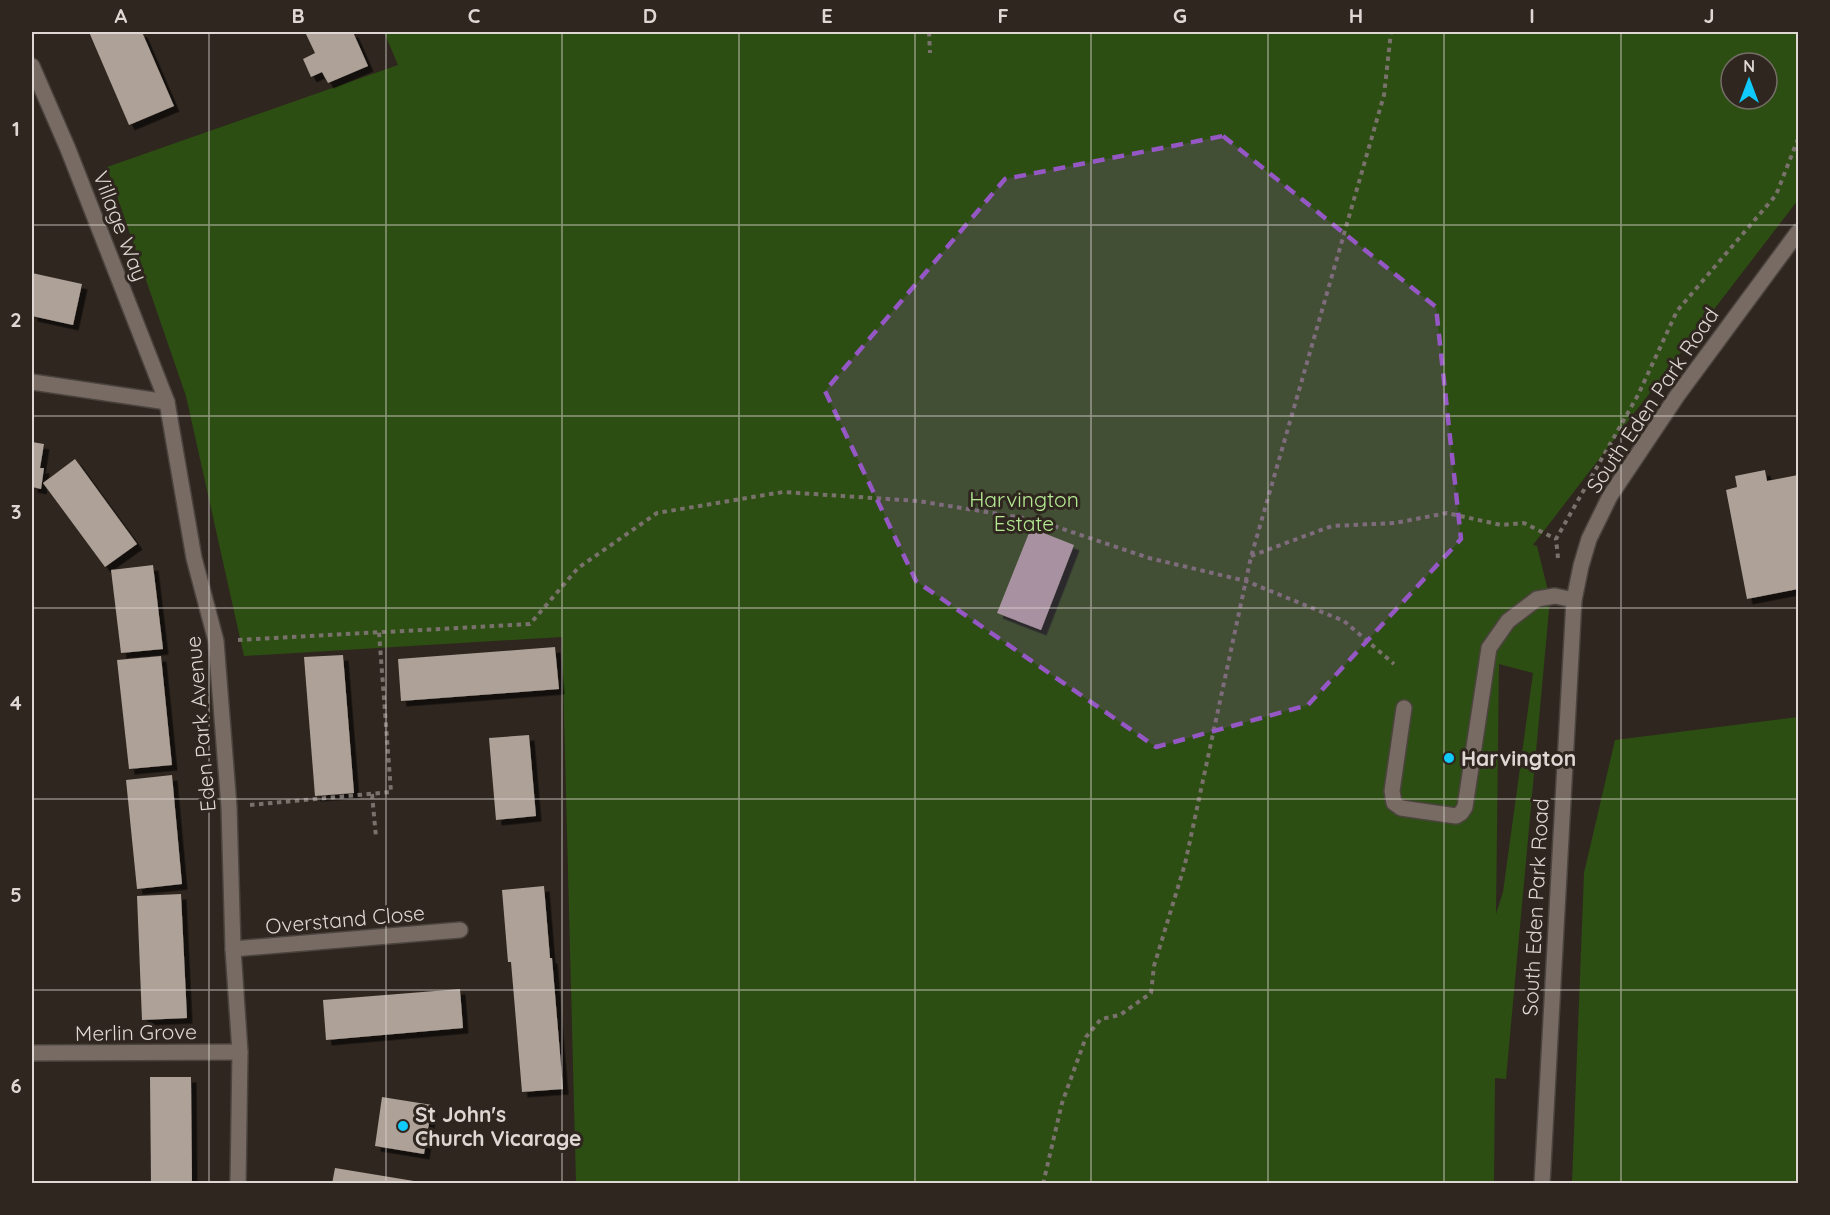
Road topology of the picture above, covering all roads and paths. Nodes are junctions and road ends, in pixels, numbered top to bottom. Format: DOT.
graph roads {
  1 [pos="929,32"];
  2 [pos="1391,32"];
  3 [pos="930,53"];
  4 [pos="32,66"];
  5 [pos="1798,139"];
  6 [pos="1798,232"];
  7 [pos="32,382"];
  8 [pos="167,402"];
  9 [pos="1556,539"];
  10 [pos="1251,557"];
  11 [pos="1558,559"];
  12 [pos="1246,581"];
  13 [pos="1574,600"];
  14 [pos="379,632"];
  15 [pos="216,641"];
  16 [pos="1394,664"];
  17 [pos="1404,708"];
  18 [pos="372,794"];
  19 [pos="229,807"];
  20 [pos="376,837"];
  21 [pos="460,930"];
  22 [pos="233,949"];
  23 [pos="240,1052"];
  24 [pos="32,1053"];
  25 [pos="238,1184"];
  26 [pos="1043,1184"];
  27 [pos="1542,1184"];
  1 -- 3 [label="path"];
  2 -- 10 [label="path"];
  4 -- 8 [label="street, Village Way"];
  5 -- 9 [label="path"];
  6 -- 13 [label="street, South Eden Park Road"];
  7 -- 8 [label="street"];
  8 -- 15 [label="street, Eden Park Avenue"];
  9 -- 10 [label="path"];
  9 -- 11 [label="path"];
  10 -- 12 [label="path"];
  12 -- 14 [label="path"];
  12 -- 16 [label="path"];
  12 -- 26 [label="path"];
  13 -- 17 [label="street"];
  13 -- 27 [label="street, South Eden Park Road"];
  14 -- 15 [label="path"];
  14 -- 18 [label="path"];
  15 -- 19 [label="street, Eden Park Avenue"];
  18 -- 19 [label="path"];
  18 -- 20 [label="path"];
  19 -- 22 [label="street, Eden Park Avenue"];
  21 -- 22 [label="street, Overstand Close"];
  22 -- 23 [label="street, Eden Park Avenue"];
  23 -- 24 [label="street, Merlin Grove"];
  23 -- 25 [label="street, Eden Park Avenue"];
}
